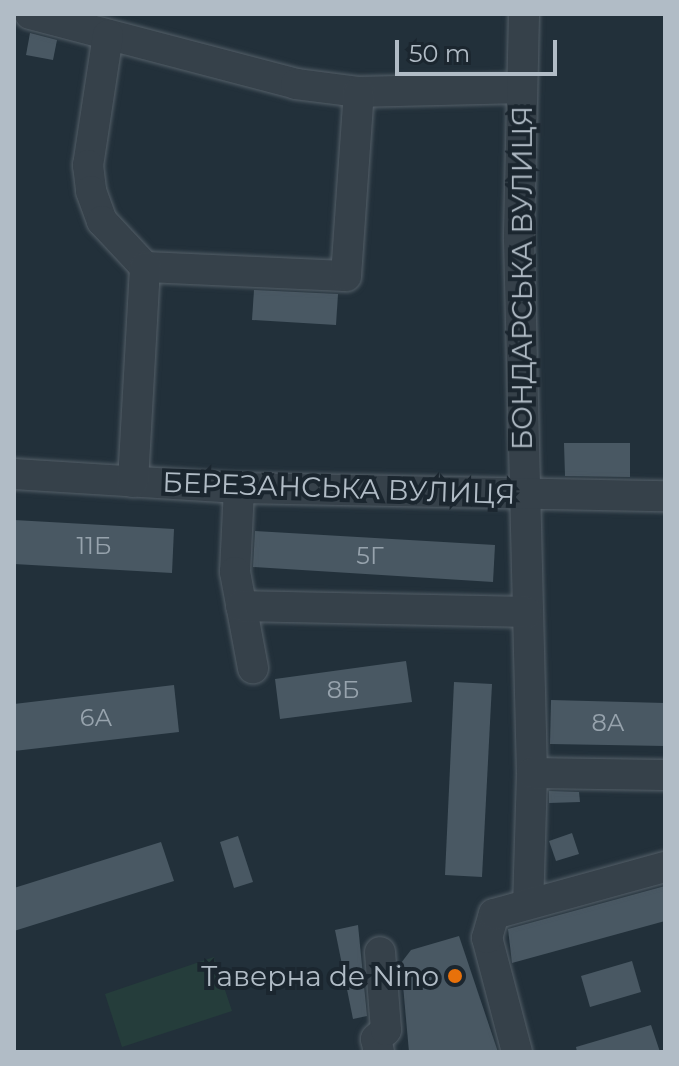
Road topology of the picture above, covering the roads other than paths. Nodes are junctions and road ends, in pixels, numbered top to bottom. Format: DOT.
graph roads {
  1 [pos="30,14"];
  2 [pos="524,14"];
  3 [pos="108,35"];
  4 [pos="522,88"];
  5 [pos="359,92"];
  6 [pos="145,267"];
  7 [pos="14,474"];
  8 [pos="133,482"];
  9 [pos="239,488"];
  10 [pos="523,494"];
  11 [pos="665,496"];
  12 [pos="241,606"];
  13 [pos="527,612"];
  14 [pos="253,668"];
  15 [pos="532,773"];
  16 [pos="665,775"];
  17 [pos="665,867"];
  18 [pos="528,904"];
  19 [pos="380,952"];
  20 [pos="379,1052"];
  21 [pos="517,1052"];
  1 -- 3 [label="street"];
  2 -- 4 [label="street, БОНДАРСЬКА ВУЛИЦЯ"];
  3 -- 5 [label="street"];
  3 -- 6 [label="street"];
  4 -- 5 [label="street"];
  4 -- 10 [label="street, БОНДАРСЬКА ВУЛИЦЯ"];
  5 -- 6 [label="street"];
  6 -- 8 [label="street"];
  7 -- 8 [label="street, БЕРЕЗАНСЬКА ВУЛИЦЯ"];
  8 -- 9 [label="street, БЕРЕЗАНСЬКА ВУЛИЦЯ"];
  9 -- 10 [label="street, БЕРЕЗАНСЬКА ВУЛИЦЯ"];
  9 -- 12 [label="street"];
  10 -- 11 [label="street, БЕРЕЗАНСЬКА ВУЛИЦЯ"];
  10 -- 13 [label="street, БОНДАРСЬКА ВУЛИЦЯ"];
  12 -- 13 [label="street"];
  12 -- 14 [label="street"];
  13 -- 15 [label="street, БОНДАРСЬКА ВУЛИЦЯ"];
  15 -- 16 [label="street"];
  15 -- 18 [label="street, БОНДАРСЬКА ВУЛИЦЯ"];
  17 -- 18 [label="street"];
  18 -- 21 [label="street"];
  19 -- 20 [label="street"];
}
